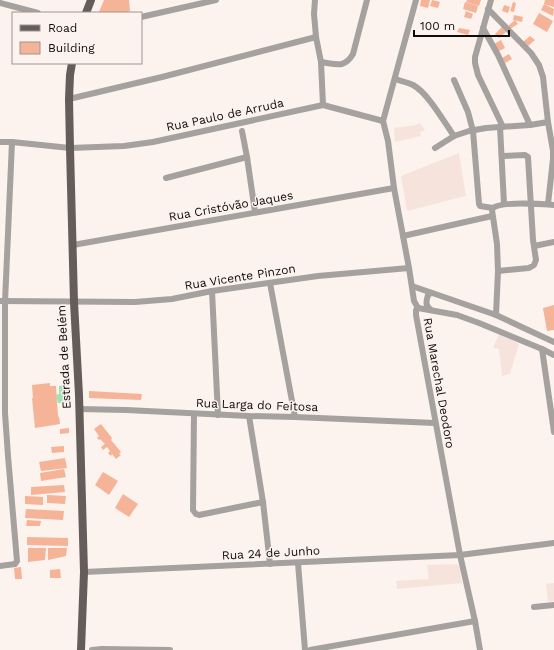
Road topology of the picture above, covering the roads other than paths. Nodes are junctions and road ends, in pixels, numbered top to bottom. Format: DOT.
graph roads {
  1 [pos="91,0"];
  2 [pos="216,0"];
  3 [pos="315,0"];
  4 [pos="367,0"];
  5 [pos="416,0"];
  6 [pos="491,0"];
  7 [pos="0,3"];
  8 [pos="488,10"];
  9 [pos="34,12"];
  10 [pos="86,12"];
  11 [pos="142,18"];
  12 [pos="483,28"];
  13 [pos="316,36"];
  14 [pos="321,62"];
  15 [pos="72,64"];
  16 [pos="395,79"];
  17 [pos="454,80"];
  18 [pos="69,99"];
  19 [pos="323,105"];
  20 [pos="383,121"];
  21 [pos="548,122"];
  22 [pos="530,125"];
  23 [pos="502,127"];
  24 [pos="242,131"];
  25 [pos="473,131"];
  26 [pos="454,136"];
  27 [pos="0,142"];
  28 [pos="12,142"];
  29 [pos="70,148"];
  30 [pos="435,148"];
  31 [pos="502,156"];
  32 [pos="247,157"];
  33 [pos="166,178"];
  34 [pos="394,188"];
  35 [pos="504,204"];
  36 [pos="531,204"];
  37 [pos="551,204"];
  38 [pos="493,208"];
  39 [pos="255,212"];
  40 [pos="492,216"];
  41 [pos="403,236"];
  42 [pos="554,242"];
  43 [pos="72,245"];
  44 [pos="534,246"];
  45 [pos="409,268"];
  46 [pos="498,271"];
  47 [pos="270,283"];
  48 [pos="412,286"];
  49 [pos="212,291"];
  50 [pos="431,293"];
  51 [pos="2,302"];
  52 [pos="74,302"];
  53 [pos="418,308"];
  54 [pos="431,310"];
  55 [pos="496,315"];
  56 [pos="554,342"];
  57 [pos="542,349"];
  58 [pos="554,355"];
  59 [pos="79,409"];
  60 [pos="194,414"];
  61 [pos="218,414"];
  62 [pos="249,416"];
  63 [pos="295,417"];
  64 [pos="435,423"];
  65 [pos="554,432"];
  66 [pos="262,502"];
  67 [pos="554,543"];
  68 [pos="460,555"];
  69 [pos="298,563"];
  70 [pos="270,564"];
  71 [pos="0,566"];
  72 [pos="84,572"];
  73 [pos="554,606"];
  74 [pos="534,607"];
  75 [pos="475,621"];
  76 [pos="81,650"];
  77 [pos="92,650"];
  78 [pos="170,650"];
  79 [pos="305,650"];
  80 [pos="310,650"];
  81 [pos="480,650"];
  1 -- 10 [label="main road"];
  2 -- 11 [label="street"];
  3 -- 13 [label="street"];
  4 -- 14 [label="street"];
  5 -- 16 [label="street"];
  6 -- 8 [label="street"];
  7 -- 9 [label="street"];
  8 -- 12 [label="street"];
  8 -- 21 [label="street"];
  12 -- 22 [label="street"];
  12 -- 23 [label="street"];
  13 -- 14 [label="street"];
  13 -- 18 [label="street"];
  14 -- 19 [label="street"];
  15 -- 18 [label="main road, Estrada de Belém"];
  16 -- 20 [label="street"];
  16 -- 26 [label="street"];
  17 -- 25 [label="street"];
  18 -- 29 [label="main road, Estrada de Belém"];
  19 -- 20 [label="street, Rua Paulo de Arruda"];
  19 -- 29 [label="street, Rua Paulo de Arruda"];
  20 -- 34 [label="street, Rua Marechal Deodoro"];
  21 -- 22 [label="street"];
  21 -- 37 [label="street"];
  22 -- 23 [label="street"];
  23 -- 25 [label="street"];
  23 -- 31 [label="street"];
  24 -- 32 [label="street"];
  25 -- 26 [label="street"];
  25 -- 38 [label="street"];
  26 -- 30 [label="street"];
  27 -- 28 [label="street, Rua Paulo de Arruda"];
  28 -- 29 [label="street, Rua Paulo de Arruda"];
  28 -- 51 [label="street"];
  29 -- 43 [label="main road, Estrada de Belém"];
  31 -- 35 [label="street"];
  31 -- 36 [label="street"];
  32 -- 33 [label="street"];
  32 -- 39 [label="street"];
  34 -- 39 [label="street, Rua Cristóvão Jaques"];
  34 -- 41 [label="street, Rua Marechal Deodoro"];
  35 -- 36 [label="street"];
  35 -- 38 [label="street"];
  36 -- 37 [label="street"];
  36 -- 44 [label="street"];
  38 -- 40 [label="street"];
  39 -- 43 [label="street, Rua Cristóvão Jaques"];
  40 -- 41 [label="street"];
  40 -- 46 [label="street"];
  41 -- 45 [label="street, Rua Marechal Deodoro"];
  42 -- 44 [label="street"];
  43 -- 52 [label="main road, Estrada de Belém"];
  44 -- 46 [label="street"];
  45 -- 47 [label="street, Rua Vicente Pinzon"];
  45 -- 48 [label="street, Rua Marechal Deodoro"];
  46 -- 55 [label="street"];
  47 -- 49 [label="street, Rua Vicente Pinzon"];
  47 -- 63 [label="street"];
  48 -- 50 [label="street"];
  48 -- 53 [label="street, Rua Marechal Deodoro"];
  49 -- 52 [label="street, Rua Vicente Pinzon"];
  49 -- 61 [label="street"];
  50 -- 54 [label="street"];
  50 -- 55 [label="street"];
  51 -- 52 [label="street, Rua Vicente Pinzon"];
  51 -- 71 [label="street"];
  52 -- 59 [label="main road, Estrada de Belém"];
  53 -- 54 [label="street"];
  53 -- 64 [label="street, Rua Marechal Deodoro"];
  54 -- 57 [label="street"];
  55 -- 56 [label="street"];
  57 -- 58 [label="street"];
  57 -- 65 [label="street"];
  59 -- 60 [label="street, Rua Larga do Feitosa"];
  59 -- 72 [label="main road, Estrada de Belém"];
  60 -- 61 [label="street, Rua Larga do Feitosa"];
  60 -- 66 [label="street"];
  61 -- 62 [label="street, Rua Larga do Feitosa"];
  62 -- 63 [label="street, Rua Larga do Feitosa"];
  62 -- 66 [label="street"];
  63 -- 64 [label="street, Rua Larga do Feitosa"];
  64 -- 68 [label="street, Rua Marechal Deodoro"];
  66 -- 70 [label="street"];
  67 -- 68 [label="street, Rua 24 de Junho"];
  68 -- 69 [label="street, Rua 24 de Junho"];
  68 -- 75 [label="street, Rua Marechal Deodoro"];
  69 -- 70 [label="street, Rua 24 de Junho"];
  69 -- 79 [label="street"];
  70 -- 72 [label="street, Rua 24 de Junho"];
  72 -- 76 [label="main road, Estrada de Belém"];
  73 -- 74 [label="street"];
  75 -- 80 [label="street"];
  75 -- 81 [label="street, Rua Marechal Deodoro"];
  77 -- 78 [label="street"];
}
